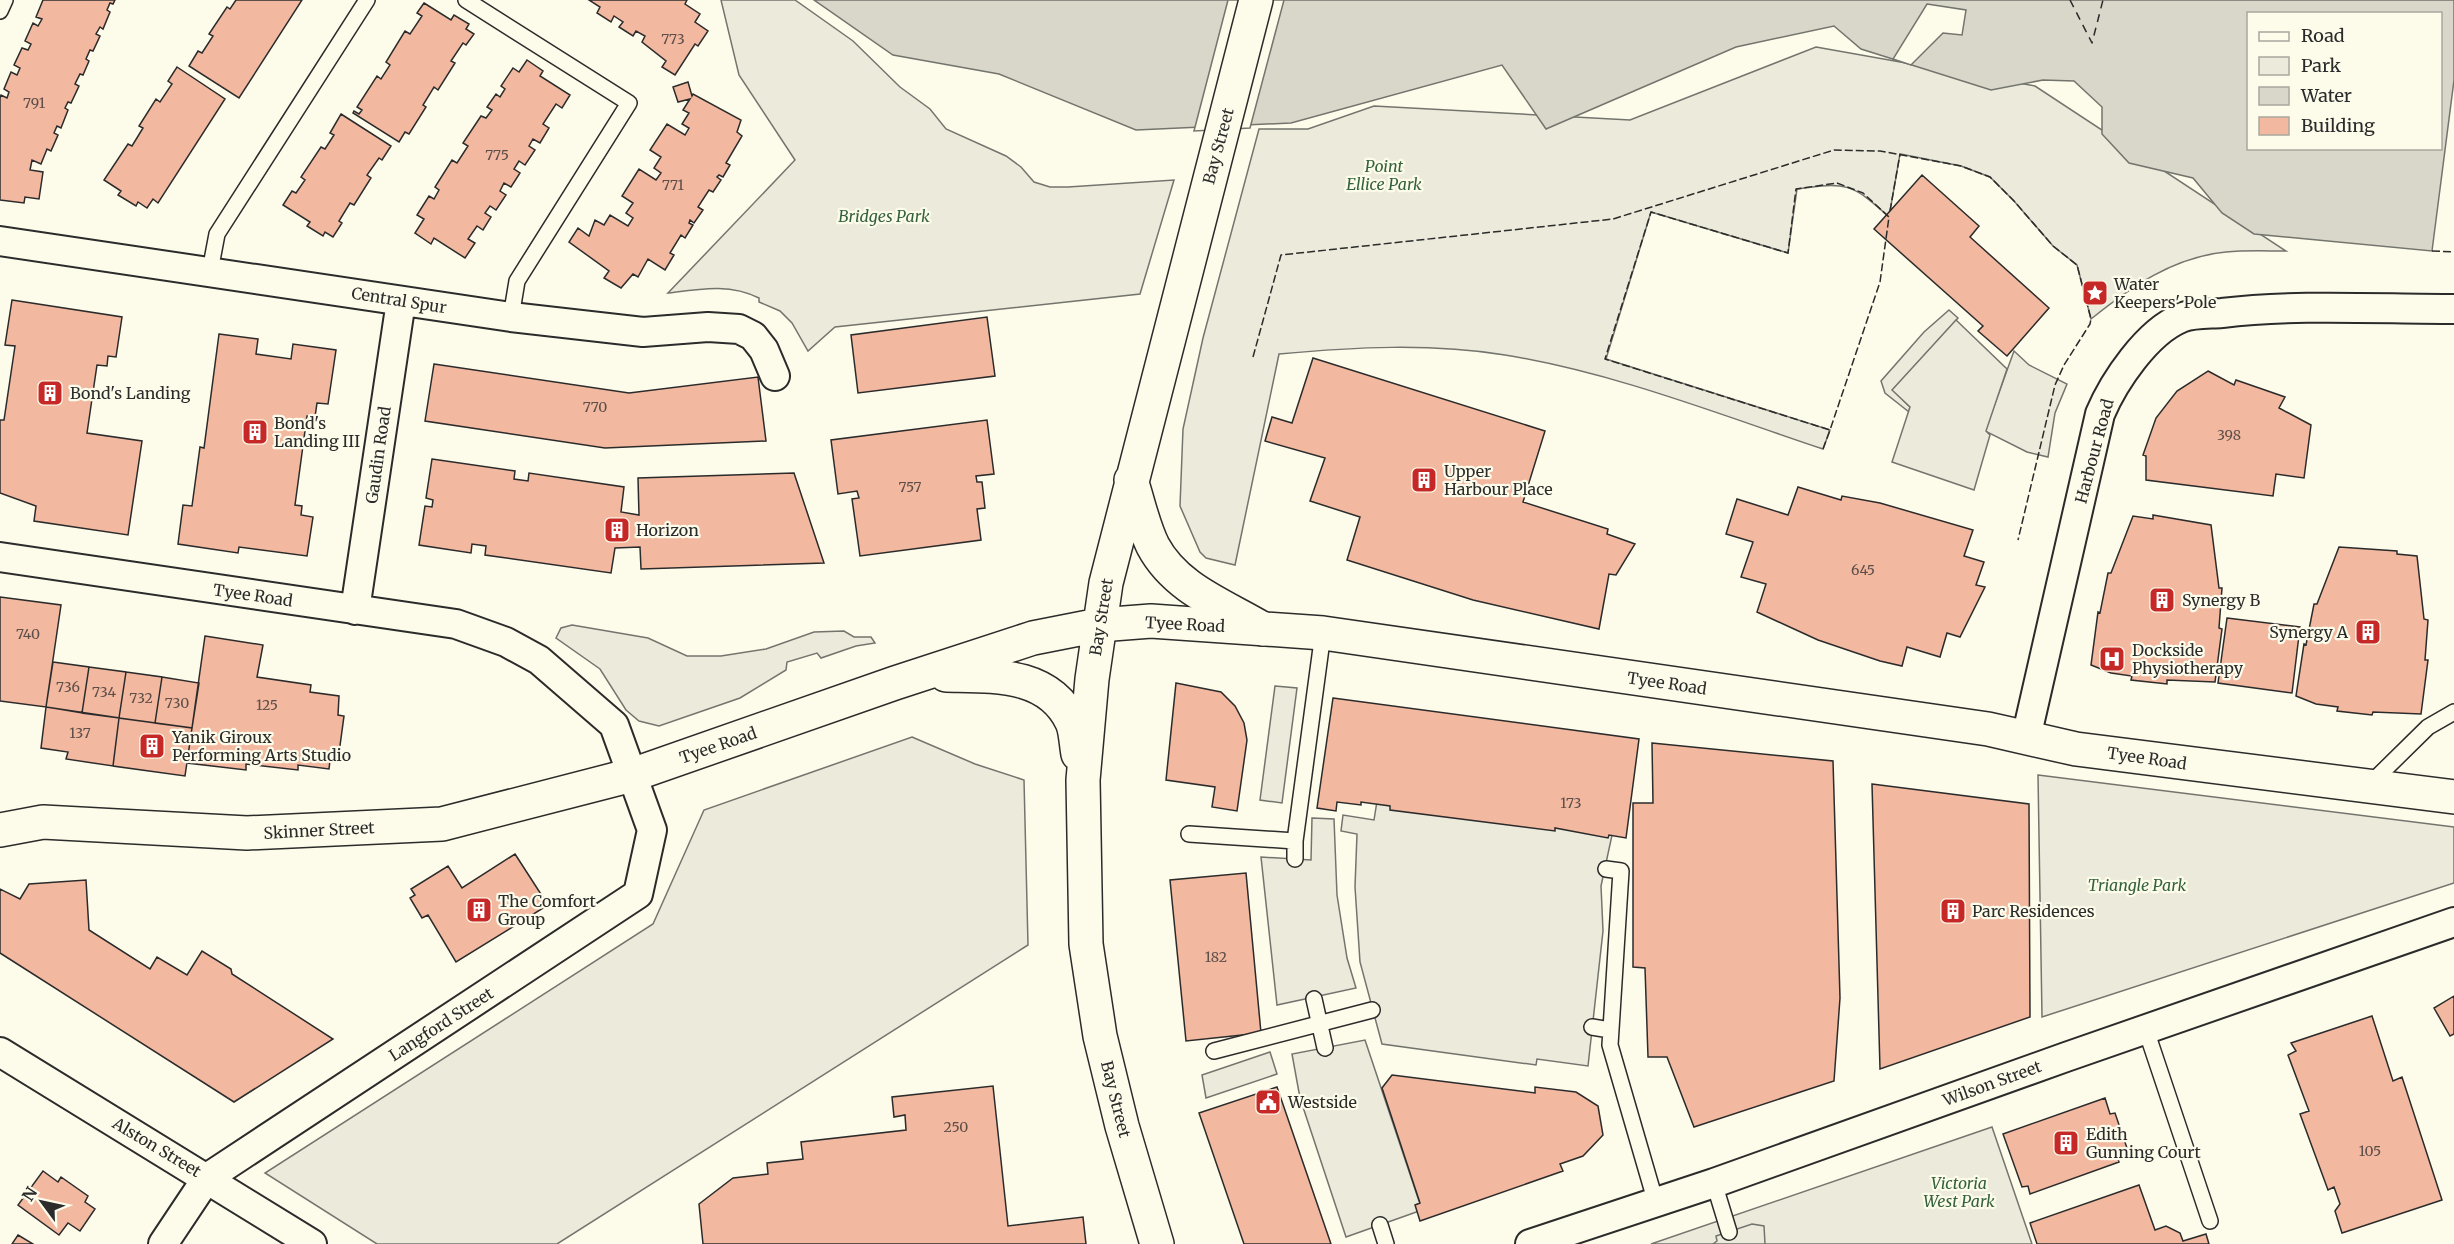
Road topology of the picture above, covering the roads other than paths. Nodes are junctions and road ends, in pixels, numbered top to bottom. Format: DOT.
graph roads {
  1 [pos="5,0"];
  2 [pos="367,0"];
  3 [pos="466,0"];
  4 [pos="1256,0"];
  5 [pos="0,11"];
  6 [pos="0,241"];
  7 [pos="210,271"];
  8 [pos="401,301"];
  9 [pos="2454,309"];
  10 [pos="511,317"];
  11 [pos="775,376"];
  12 [pos="1131,480"];
  13 [pos="0,557"];
  14 [pos="355,610"];
  15 [pos="1099,625"];
  16 [pos="1263,629"];
  17 [pos="1323,633"];
  18 [pos="917,675"];
  19 [pos="2454,712"];
  20 [pos="2026,738"];
  21 [pos="632,776"];
  22 [pos="1083,780"];
  23 [pos="2368,786"];
  24 [pos="2454,797"];
  25 [pos="0,830"];
  26 [pos="1189,834"];
  27 [pos="1295,841"];
  28 [pos="1296,859"];
  29 [pos="1606,869"];
  30 [pos="2454,922"];
  31 [pos="1314,999"];
  32 [pos="1372,1010"];
  33 [pos="1319,1024"];
  34 [pos="1592,1027"];
  35 [pos="1610,1030"];
  36 [pos="2146,1030"];
  37 [pos="1325,1048"];
  38 [pos="1214,1051"];
  39 [pos="0,1052"];
  40 [pos="207,1178"];
  41 [pos="1714,1183"];
  42 [pos="1656,1203"];
  43 [pos="2210,1221"];
  44 [pos="1380,1225"];
  45 [pos="1729,1232"];
  46 [pos="163,1244"];
  47 [pos="312,1244"];
  48 [pos="1157,1244"];
  49 [pos="1386,1244"];
  50 [pos="1530,1244"];
  1 -- 5 [label="lane"];
  2 -- 7 [label="lane"];
  3 -- 10 [label="lane"];
  4 -- 12 [label="main road, Bay Street"];
  6 -- 7 [label="street, Central Spur"];
  7 -- 8 [label="street, Central Spur"];
  8 -- 10 [label="street, Central Spur"];
  8 -- 14 [label="street, Gaudin Road"];
  9 -- 20 [label="street, Harbour Road"];
  10 -- 11 [label="street, Central Spur"];
  12 -- 15 [label="main road, Bay Street"];
  12 -- 16 [label="main road"];
  13 -- 14 [label="street, Tyee Road"];
  14 -- 21 [label="street, Tyee Road"];
  15 -- 16 [label="main road, Tyee Road"];
  15 -- 18 [label="main road, Tyee Road"];
  15 -- 22 [label="main road, Bay Street"];
  16 -- 17 [label="main road, Tyee Road"];
  17 -- 20 [label="main road, Tyee Road"];
  17 -- 27 [label="lane"];
  18 -- 21 [label="main road, Tyee Road"];
  18 -- 22 [label="main road"];
  19 -- 23 [label="lane"];
  20 -- 23 [label="main road, Tyee Road"];
  21 -- 25 [label="main road, Skinner Street"];
  21 -- 40 [label="street, Langford Street"];
  22 -- 48 [label="main road, Bay Street"];
  23 -- 24 [label="main road, Tyee Road"];
  26 -- 27 [label="lane"];
  27 -- 28 [label="lane"];
  29 -- 35 [label="lane"];
  30 -- 36 [label="street, Wilson Street"];
  31 -- 33 [label="lane"];
  32 -- 33 [label="lane"];
  33 -- 37 [label="lane"];
  33 -- 38 [label="lane"];
  34 -- 35 [label="lane"];
  35 -- 42 [label="lane"];
  36 -- 41 [label="street, Wilson Street"];
  36 -- 43 [label="lane"];
  39 -- 40 [label="street, Alston Street"];
  40 -- 46 [label="street, Langford Street"];
  40 -- 47 [label="street, Alston Street"];
  41 -- 42 [label="street, Wilson Street"];
  41 -- 45 [label="lane"];
  42 -- 50 [label="street, Wilson Street"];
  44 -- 49 [label="lane"];
}
